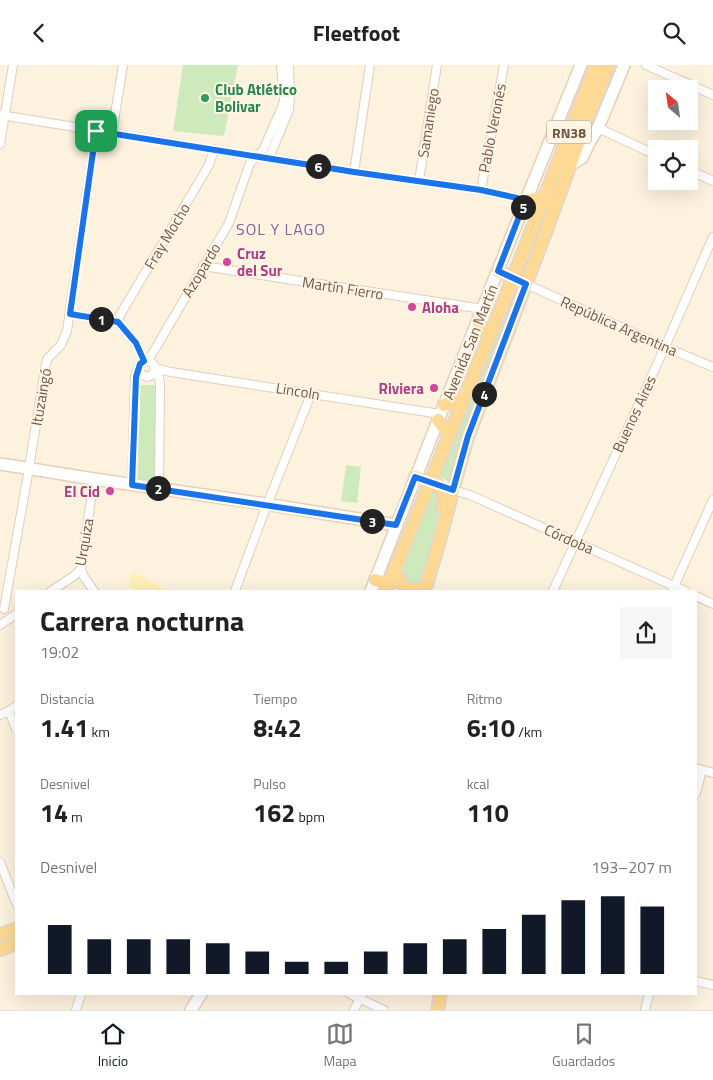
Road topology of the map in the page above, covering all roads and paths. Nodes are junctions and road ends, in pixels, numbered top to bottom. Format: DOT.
graph roads {
  1 [pos="13,65"];
  2 [pos="123,65"];
  3 [pos="281,65"];
  4 [pos="288,65"];
  5 [pos="370,65"];
  6 [pos="437,65"];
  7 [pos="504,65"];
  8 [pos="581,65"];
  9 [pos="596,65"];
  10 [pos="609,65"];
  11 [pos="624,65"];
  12 [pos="646,65"];
  13 [pos="713,95"];
  14 [pos="2,115"];
  15 [pos="598,128"];
  16 [pos="96,131"];
  17 [pos="112,133"];
  18 [pos="0,144"];
  19 [pos="214,149"];
  20 [pos="648,151"];
  21 [pos="257,156"];
  22 [pos="269,158"];
  23 [pos="570,165"];
  24 [pos="354,172"];
  25 [pos="698,174"];
  26 [pos="419,181"];
  27 [pos="713,181"];
  28 [pos="481,190"];
  29 [pos="543,199"];
  30 [pos="525,201"];
  31 [pos="556,203"];
  32 [pos="713,237"];
  33 [pos="203,266"];
  34 [pos="498,271"];
  35 [pos="513,278"];
  36 [pos="526,284"];
  37 [pos="483,309"];
  38 [pos="70,314"];
  39 [pos="118,322"];
  40 [pos="478,322"];
  41 [pos="489,337"];
  42 [pos="665,347"];
  43 [pos="144,363"];
  44 [pos="713,367"];
  45 [pos="155,369"];
  46 [pos="311,393"];
  47 [pos="463,399"];
  48 [pos="441,413"];
  49 [pos="449,434"];
  50 [pos="0,464"];
  51 [pos="29,468"];
  52 [pos="415,477"];
  53 [pos="94,479"];
  54 [pos="433,483"];
  55 [pos="132,485"];
  56 [pos="159,489"];
  57 [pos="453,490"];
  58 [pos="713,500"];
  59 [pos="267,505"];
  60 [pos="396,525"];
  61 [pos="576,541"];
  62 [pos="437,549"];
  63 [pos="81,569"];
  64 [pos="395,569"];
  65 [pos="373,585"];
  66 [pos="426,587"];
  67 [pos="388,588"];
  68 [pos="673,589"];
  69 [pos="53,590"];
  70 [pos="93,590"];
  71 [pos="235,590"];
  72 [pos="553,590"];
  73 [pos="697,596"];
  74 [pos="713,604"];
  75 [pos="2,608"];
  76 [pos="14,616"];
  77 [pos="0,625"];
  78 [pos="13,709"];
  79 [pos="0,715"];
  80 [pos="15,722"];
  81 [pos="706,770"];
  82 [pos="697,791"];
  83 [pos="0,862"];
  84 [pos="15,900"];
  85 [pos="15,929"];
  86 [pos="0,935"];
  87 [pos="15,937"];
  88 [pos="0,943"];
  89 [pos="15,943"];
  90 [pos="0,950"];
  91 [pos="697,981"];
  92 [pos="713,985"];
  93 [pos="81,995"];
  94 [pos="200,995"];
  95 [pos="440,995"];
  96 [pos="649,995"];
  97 [pos="361,996"];
  98 [pos="76,1010"];
  99 [pos="192,1010"];
  100 [pos="354,1010"];
  101 [pos="384,1010"];
  102 [pos="438,1010"];
  103 [pos="645,1010"];
  1 -- 14 [label="street"];
  2 -- 17 [label="street"];
  3 -- 21 [label="street, Azopardo"];
  4 -- 22 [label="street"];
  5 -- 24 [label="street"];
  6 -- 26 [label="street, Samaniego"];
  7 -- 28 [label="street, Pablo Veronés"];
  8 -- 30 [label="main road, Avenida San Martín"];
  9 -- 29 [label="main road, RN38"];
  10 -- 23 [label="main road, RN38"];
  11 -- 15 [label="main road"];
  12 -- 13 [label="street"];
  14 -- 16 [label="street"];
  14 -- 18 [label="street"];
  15 -- 20 [label="street"];
  15 -- 23 [label="main road"];
  16 -- 17 [label="street"];
  16 -- 38 [label="street, Ituzaingó"];
  17 -- 19 [label="street"];
  19 -- 21 [label="street"];
  19 -- 39 [label="street, Fray Mocho"];
  21 -- 22 [label="street"];
  21 -- 33 [label="street, Azopardo"];
  22 -- 24 [label="street"];
  23 -- 31 [label="main road, RN38"];
  24 -- 26 [label="street"];
  25 -- 27 [label="street"];
  26 -- 28 [label="street"];
  28 -- 30 [label="street"];
  29 -- 30 [label="main road"];
  29 -- 31 [label="main road"];
  29 -- 35 [label="main road, RN38"];
  30 -- 34 [label="main road, Avenida San Martín"];
  31 -- 36 [label="main road, RN38"];
  32 -- 42 [label="street, Buenos Aires"];
  33 -- 37 [label="street, Martín Fierro"];
  33 -- 43 [label="street, Azopardo"];
  34 -- 35 [label="main road"];
  34 -- 37 [label="main road, Avenida San Martín"];
  35 -- 36 [label="main road"];
  35 -- 41 [label="main road, RN38"];
  36 -- 42 [label="street, República Argentina"];
  36 -- 57 [label="main road, RN38"];
  37 -- 40 [label="main road, Avenida San Martín"];
  38 -- 39 [label="street"];
  38 -- 51 [label="street, Ituzaingó"];
  39 -- 43 [label="street"];
  40 -- 41 [label="main road"];
  40 -- 48 [label="main road, Avenida San Martín"];
  41 -- 47 [label="main road, RN38"];
  42 -- 44 [label="street, República Argentina"];
  42 -- 61 [label="street, Buenos Aires"];
  43 -- 45 [label="street"];
  43 -- 45 [label="street"];
  43 -- 55 [label="street, Azopardo"];
  45 -- 46 [label="street, Lincoln"];
  45 -- 56 [label="street"];
  46 -- 48 [label="street, Lincoln"];
  46 -- 59 [label="street"];
  47 -- 48 [label="main road"];
  47 -- 49 [label="main road, RN38"];
  48 -- 49 [label="main road"];
  48 -- 52 [label="main road, Avenida San Martín"];
  49 -- 54 [label="main road, RN38"];
  50 -- 51 [label="main road"];
  51 -- 53 [label="main road"];
  51 -- 75 [label="street, Ituzaingó"];
  52 -- 54 [label="main road"];
  52 -- 60 [label="main road, Avenida San Martín"];
  53 -- 55 [label="main road"];
  53 -- 63 [label="street, Urquiza"];
  54 -- 57 [label="main road"];
  54 -- 62 [label="main road"];
  54 -- 64 [label="main road, RN38"];
  55 -- 56 [label="main road"];
  56 -- 59 [label="main road"];
  57 -- 61 [label="street, Córdoba"];
  57 -- 62 [label="main road, RN38"];
  58 -- 68 [label="street"];
  59 -- 60 [label="main road"];
  59 -- 71 [label="street"];
  60 -- 65 [label="main road, Avenida San Martín"];
  61 -- 68 [label="street, Córdoba"];
  61 -- 72 [label="street, Buenos Aires"];
  62 -- 66 [label="main road, RN38"];
  63 -- 69 [label="street, Urquiza"];
  63 -- 70 [label="street"];
  64 -- 66 [label="main road"];
  64 -- 67 [label="main road, RN38"];
  65 -- 67 [label="main road"];
  73 -- 74 [label="street"];
  75 -- 76 [label="street"];
  76 -- 77 [label="street"];
  78 -- 79 [label="street"];
  78 -- 80 [label="street"];
  81 -- 82 [label="street"];
  83 -- 84 [label="street"];
  85 -- 86 [label="main road"];
  87 -- 88 [label="main road"];
  89 -- 90 [label="main road"];
  91 -- 92 [label="street"];
  93 -- 98 [label="street"];
  94 -- 99 [label="main road"];
  95 -- 102 [label="main road"];
  96 -- 103 [label="street"];
  97 -- 100 [label="street"];
  97 -- 101 [label="street"];
}
